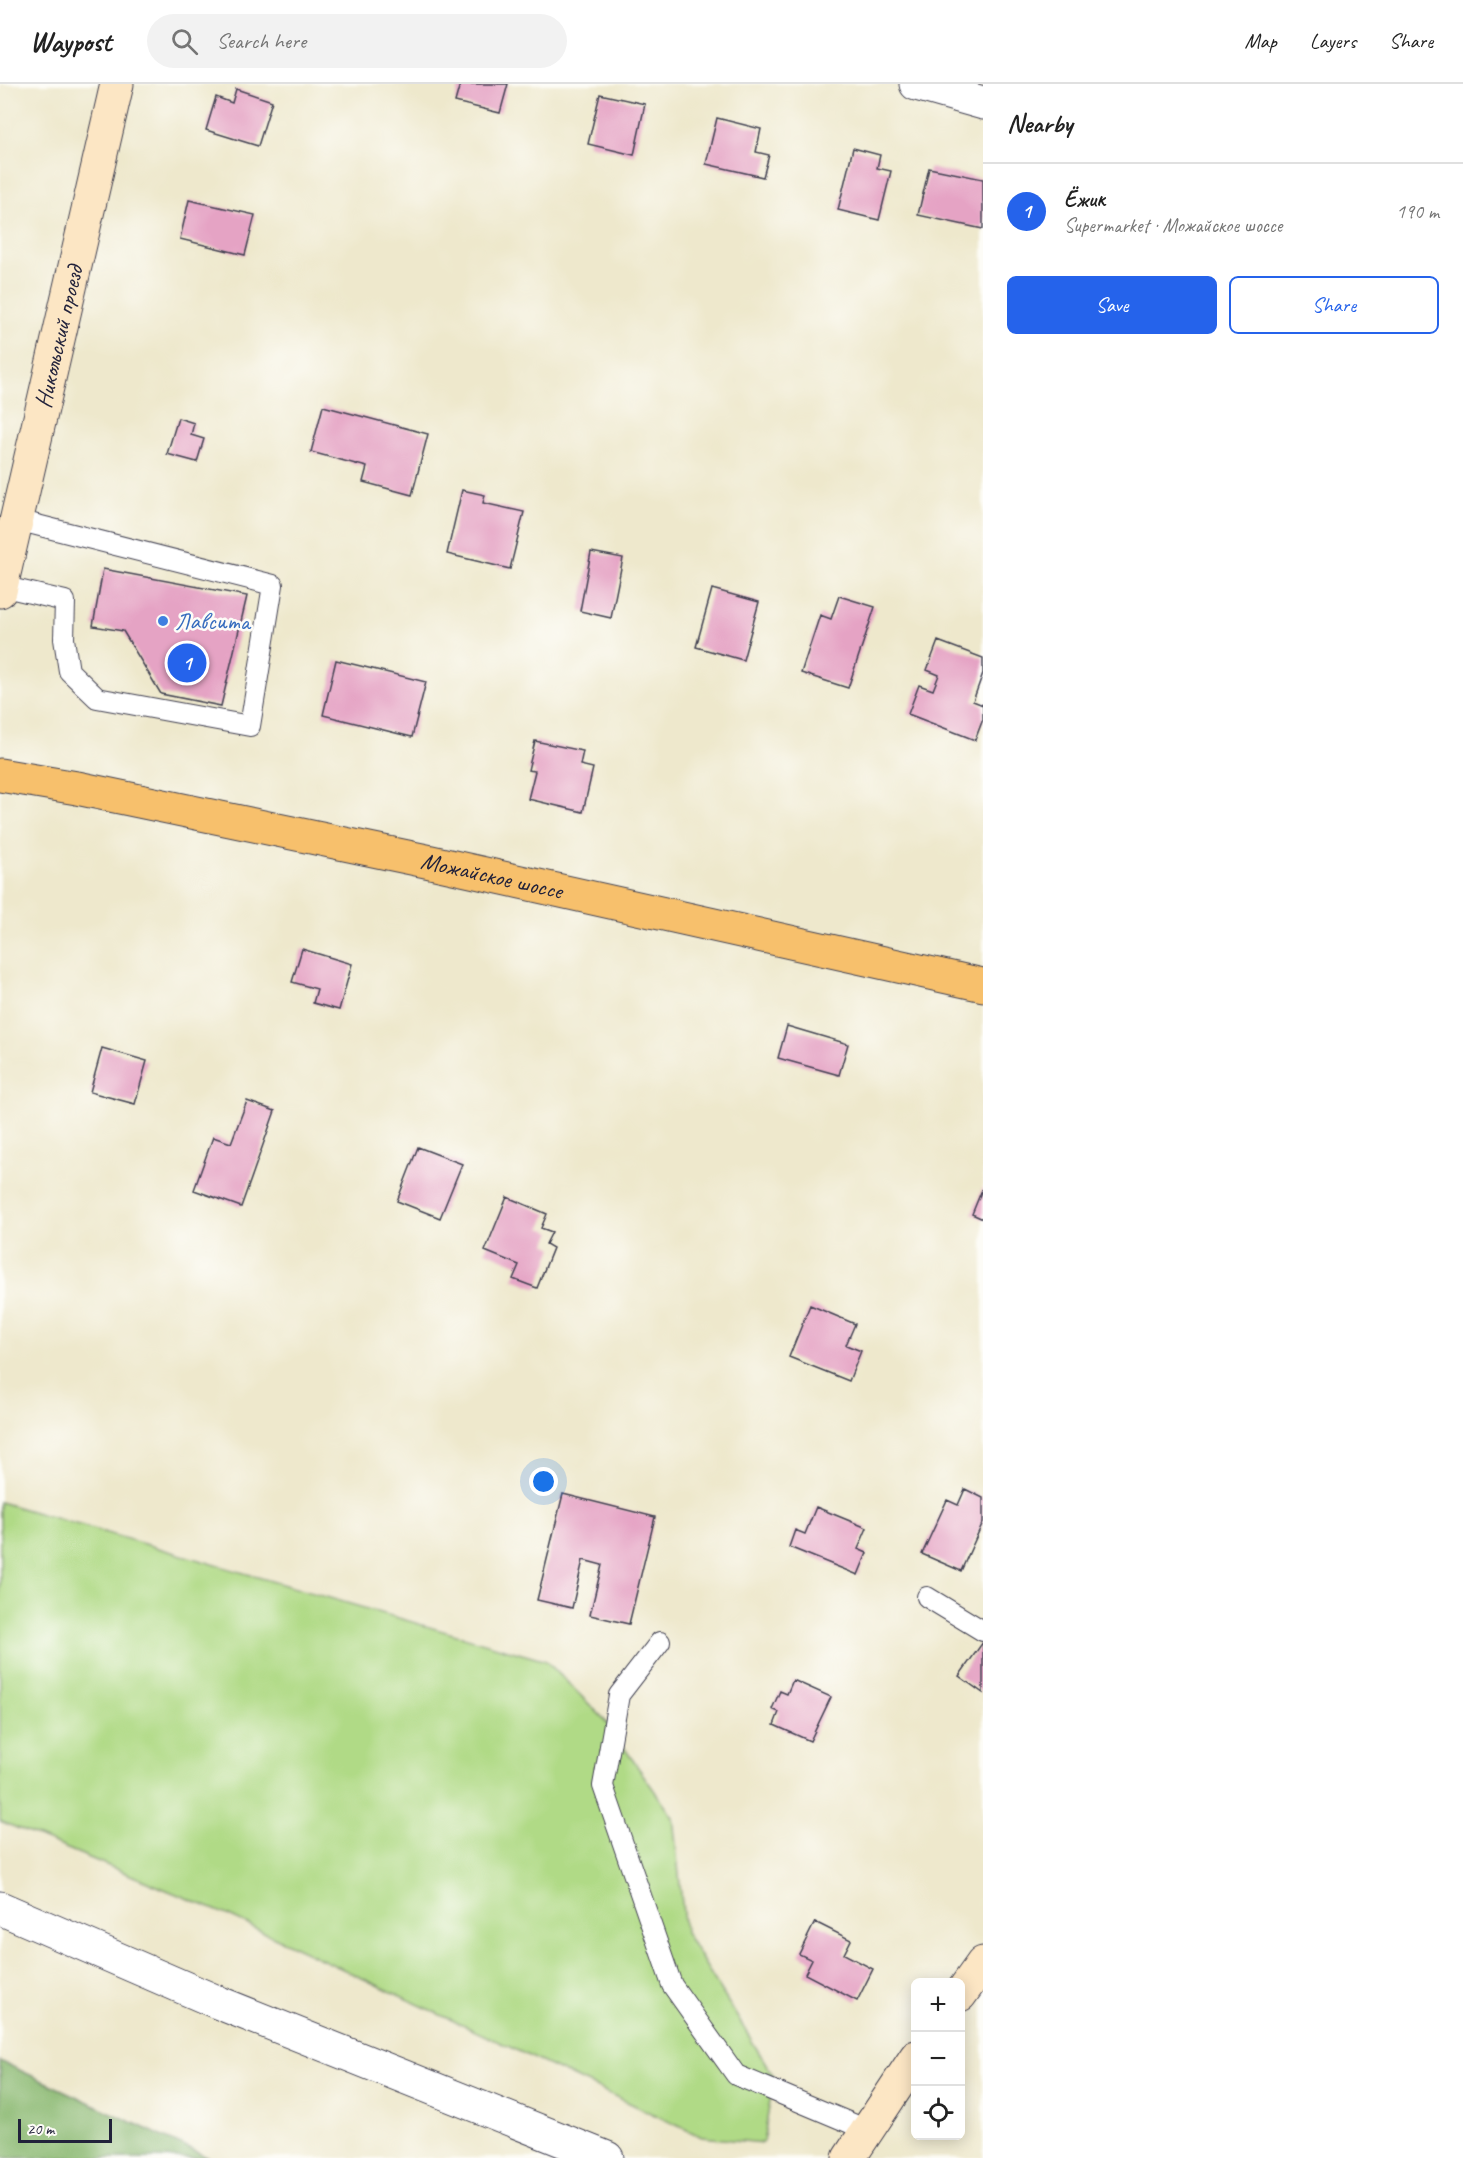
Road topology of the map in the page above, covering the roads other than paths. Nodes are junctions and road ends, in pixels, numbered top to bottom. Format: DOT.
graph roads {
  1 [pos="117,84"];
  2 [pos="916,84"];
  3 [pos="983,103"];
  4 [pos="17,520"];
  5 [pos="1,588"];
  6 [pos="0,775"];
  7 [pos="983,985"];
  8 [pos="927,1597"];
  9 [pos="983,1631"];
  10 [pos="660,1642"];
  11 [pos="0,1908"];
  12 [pos="983,1963"];
  13 [pos="965,1988"];
  14 [pos="911,2063"];
  15 [pos="867,2130"];
  16 [pos="607,2158"];
  17 [pos="849,2158"];
  1 -- 4 [label="main road, Никольский проезд"];
  2 -- 3 [label="street"];
  4 -- 5 [label="main road, Никольский проезд"];
  4 -- 5 [label="lane"];
  6 -- 7 [label="main road, Можайское шоссе"];
  8 -- 9 [label="lane"];
  10 -- 15 [label="lane"];
  11 -- 16 [label="street"];
  12 -- 13 [label="main road"];
  14 -- 15 [label="main road"];
  15 -- 17 [label="main road"];
}
